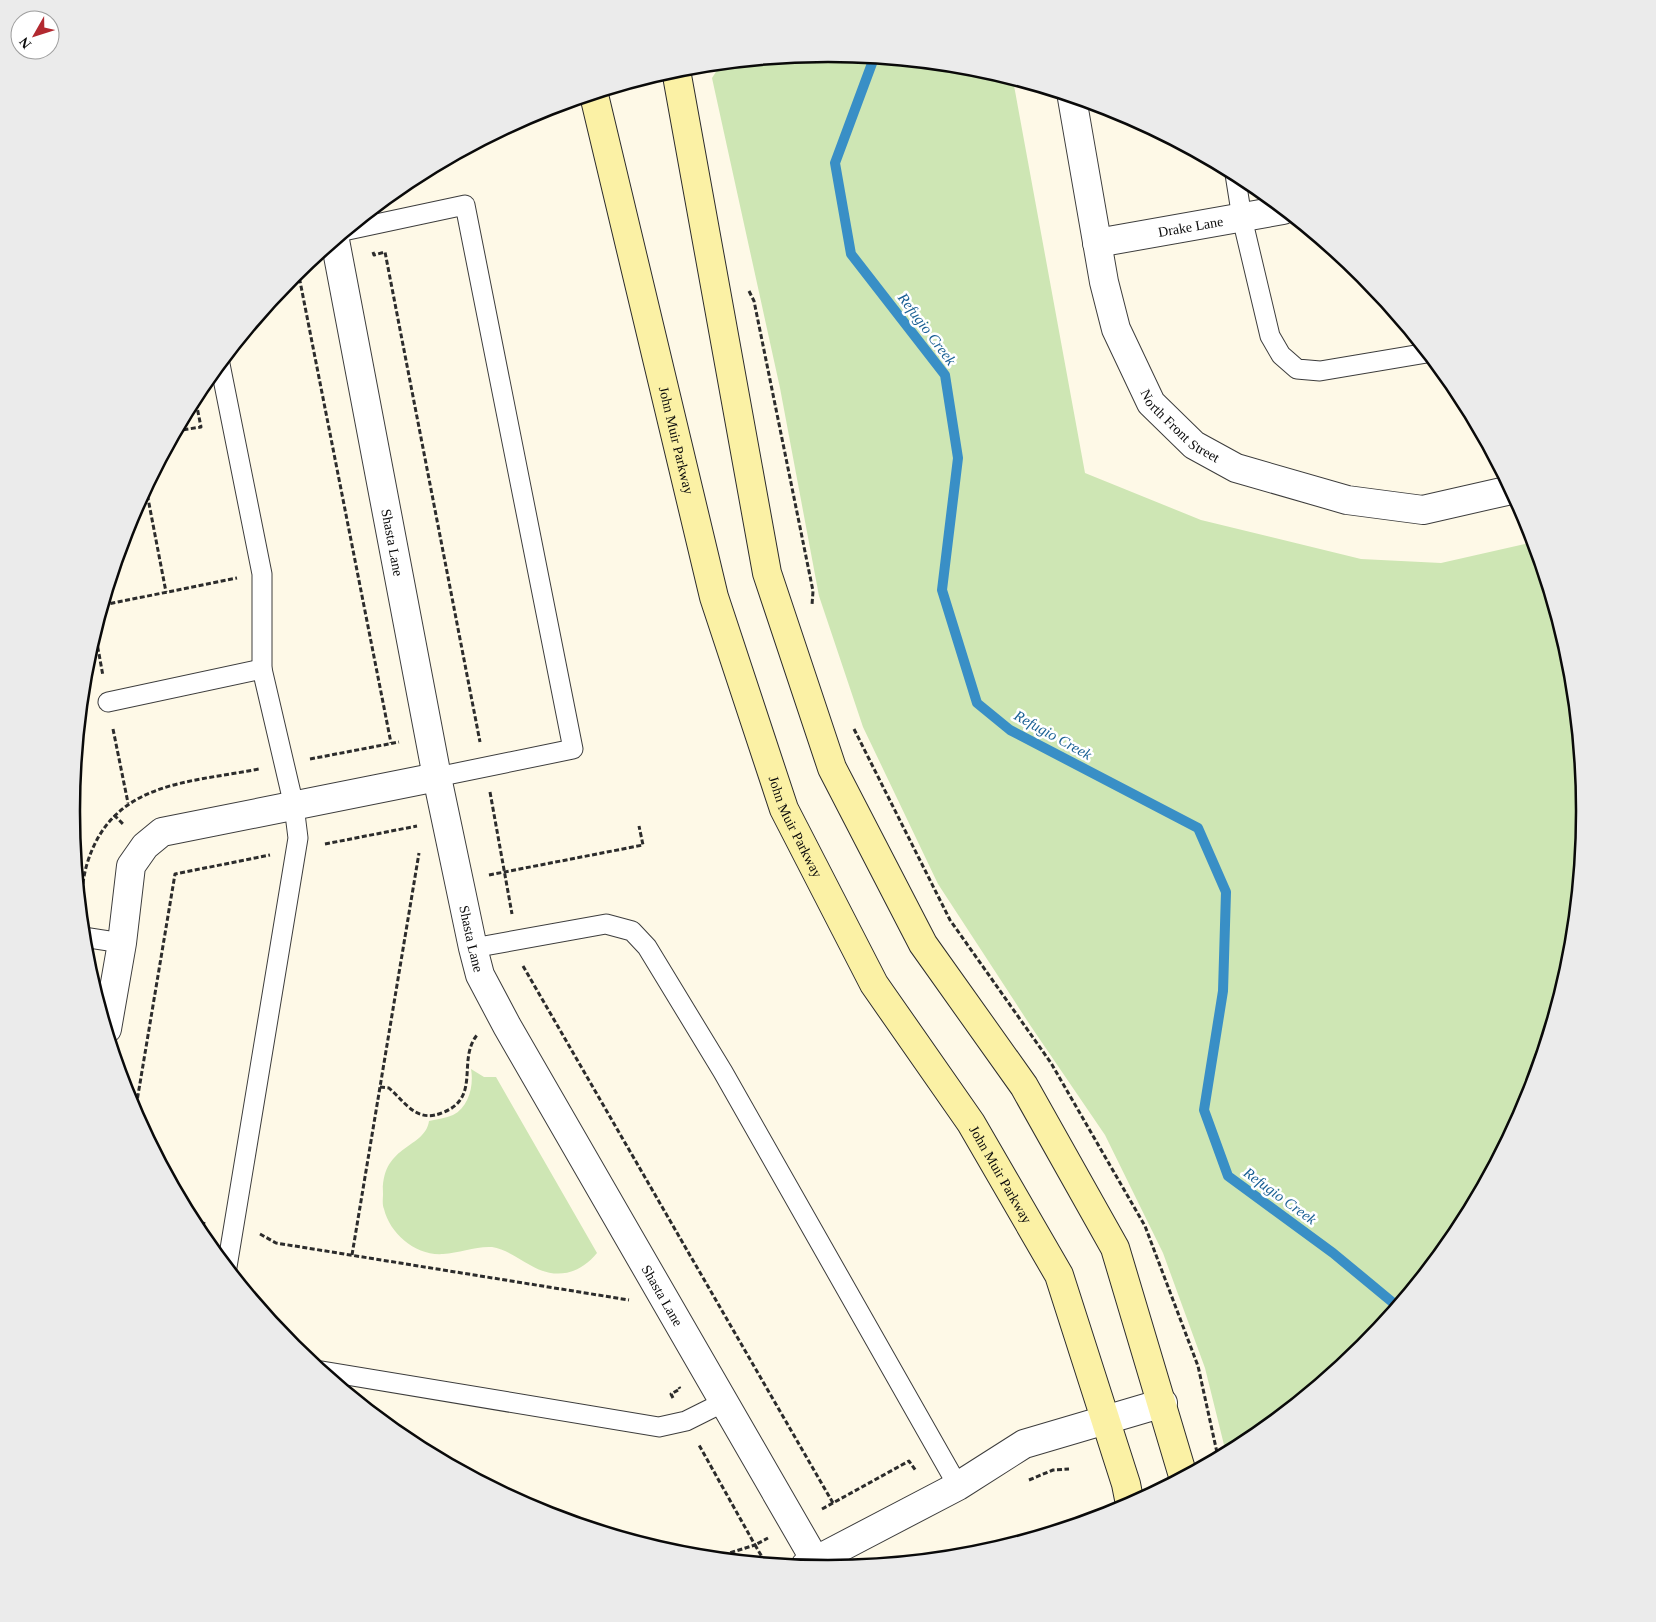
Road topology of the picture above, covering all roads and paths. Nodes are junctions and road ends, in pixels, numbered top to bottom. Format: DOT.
graph roads {
  1 [pos="677,78"];
  2 [pos="595,100"];
  3 [pos="1073,103"];
  4 [pos="1237,184"];
  5 [pos="1276,211"];
  6 [pos="1242,218"];
  7 [pos="367,226"];
  8 [pos="359,228"];
  9 [pos="1097,243"];
  10 [pos="336,246"];
  11 [pos="300,281"];
  12 [pos="747,286"];
  13 [pos="1421,354"];
  14 [pos="222,373"];
  15 [pos="197,409"];
  16 [pos="185,430"];
  17 [pos="1504,492"];
  18 [pos="148,499"];
  19 [pos="262,574"];
  20 [pos="166,592"];
  21 [pos="109,604"];
  22 [pos="811,608"];
  23 [pos="262,669"];
  24 [pos="108,702"];
  25 [pos="853,728"];
  26 [pos="391,743"];
  27 [pos="485,767"];
  28 [pos="437,777"];
  29 [pos="294,806"];
  30 [pos="639,826"];
  31 [pos="420,834"];
  32 [pos="296,850"];
  33 [pos="425,860"];
  34 [pos="504,871"];
  35 [pos="458,882"];
  36 [pos="91,938"];
  37 [pos="517,940"];
  38 [pos="122,943"];
  39 [pos="473,948"];
  40 [pos="109,1018"];
  41 [pos="474,1030"];
  42 [pos="476,1035"];
  43 [pos="482,1043"];
  44 [pos="380,1087"];
  45 [pos="137,1100"];
  46 [pos="204,1224"];
  47 [pos="234,1228"];
  48 [pos="352,1255"];
  49 [pos="228,1259"];
  50 [pos="625,1292"];
  51 [pos="333,1373"];
  52 [pos="675,1381"];
  53 [pos="724,1402"];
  54 [pos="1163,1403"];
  55 [pos="1105,1419"];
  56 [pos="686,1421"];
  57 [pos="1216,1450"];
  58 [pos="941,1456"];
  59 [pos="1181,1470"];
  60 [pos="958,1486"];
  61 [pos="1128,1497"];
  62 [pos="833,1503"];
  63 [pos="794,1524"];
  64 [pos="755,1545"];
  65 [pos="729,1553"];
  66 [pos="762,1556"];
  67 [pos="808,1559"];
  68 [pos="817,1560"];
  1 -- 54 [label="main road"];
  2 -- 55 [label="main road, John Muir Parkway"];
  3 -- 9 [label="street, North Front Street"];
  4 -- 6 [label="lane"];
  5 -- 6 [label="street, Drake Lane"];
  6 -- 9 [label="street, Drake Lane"];
  6 -- 13 [label="lane"];
  7 -- 8 [label="lane"];
  7 -- 27 [label="path"];
  7 -- 27 [label="lane"];
  9 -- 17 [label="street, North Front Street"];
  10 -- 28 [label="street, Shasta Lane"];
  11 -- 26 [label="path"];
  12 -- 22 [label="path"];
  14 -- 19 [label="lane"];
  15 -- 16 [label="path"];
  18 -- 20 [label="path"];
  19 -- 20 [label="path"];
  19 -- 23 [label="lane"];
  20 -- 21 [label="path"];
  23 -- 24 [label="lane"];
  23 -- 29 [label="lane"];
  25 -- 57 [label="path"];
  27 -- 28 [label="lane"];
  27 -- 34 [label="path"];
  28 -- 29 [label="street"];
  28 -- 35 [label="street, Shasta Lane"];
  29 -- 32 [label="lane"];
  29 -- 38 [label="street"];
  30 -- 34 [label="path"];
  31 -- 32 [label="path"];
  32 -- 45 [label="path"];
  32 -- 47 [label="lane"];
  33 -- 44 [label="path"];
  34 -- 35 [label="path"];
  34 -- 37 [label="path"];
  35 -- 39 [label="street, Shasta Lane"];
  36 -- 38 [label="lane"];
  37 -- 39 [label="lane"];
  37 -- 58 [label="lane"];
  37 -- 62 [label="path"];
  38 -- 40 [label="street"];
  39 -- 53 [label="street, Shasta Lane"];
  41 -- 42 [label="path"];
  42 -- 43 [label="path"];
  42 -- 44 [label="path"];
  44 -- 48 [label="path"];
  46 -- 47 [label="path"];
  47 -- 48 [label="path"];
  47 -- 49 [label="lane"];
  48 -- 50 [label="path"];
  51 -- 56 [label="lane"];
  52 -- 56 [label="path"];
  53 -- 56 [label="lane"];
  53 -- 63 [label="street, Shasta Lane"];
  54 -- 55 [label="street"];
  54 -- 59 [label="main road"];
  55 -- 60 [label="street"];
  55 -- 61 [label="main road, John Muir Parkway"];
  56 -- 64 [label="path"];
  58 -- 60 [label="lane"];
  58 -- 62 [label="path"];
  60 -- 68 [label="street"];
  62 -- 63 [label="path"];
  63 -- 64 [label="path"];
  63 -- 67 [label="street, Shasta Lane"];
  64 -- 65 [label="path"];
  64 -- 66 [label="path"];
}
